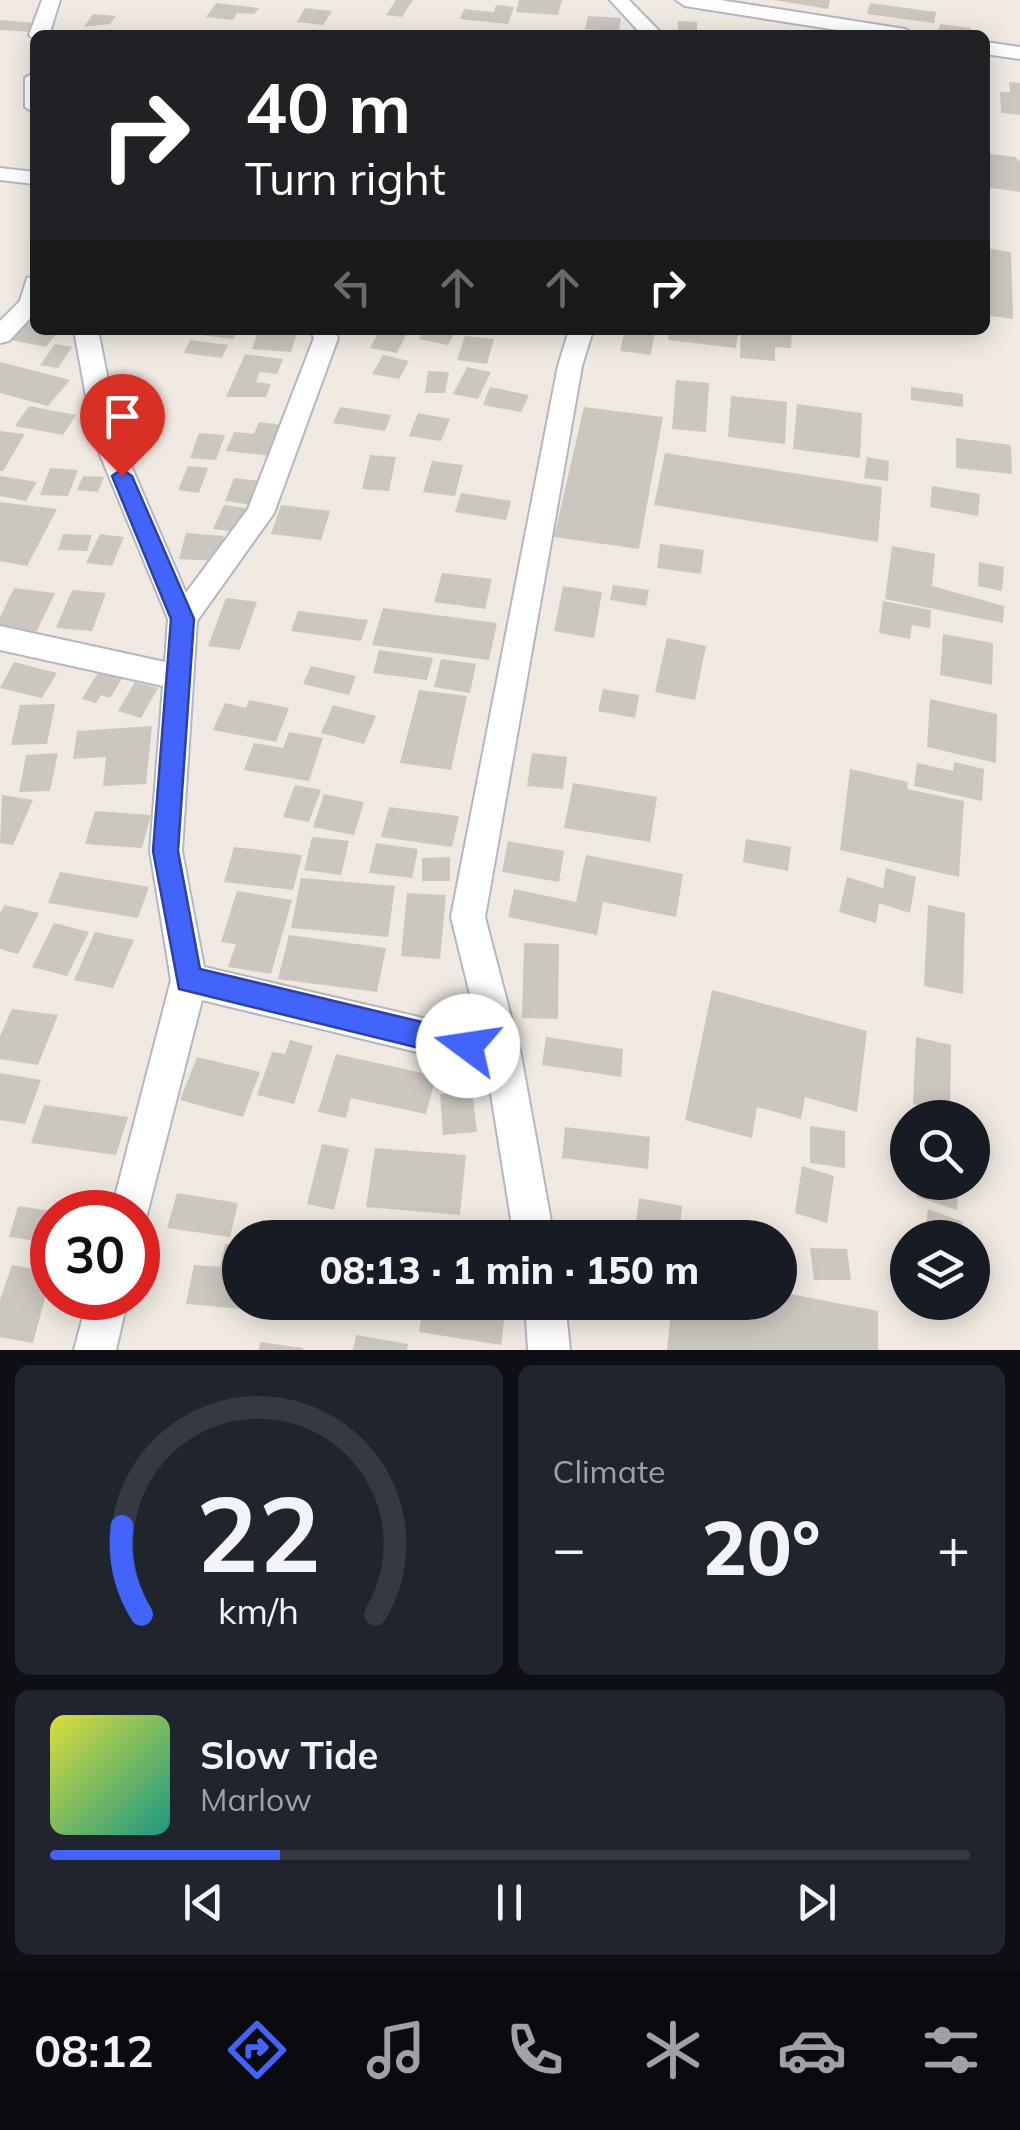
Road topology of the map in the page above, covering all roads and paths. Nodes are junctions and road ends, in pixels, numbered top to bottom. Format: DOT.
graph roads {
  1 [pos="51,0"];
  2 [pos="620,0"];
  3 [pos="684,0"];
  4 [pos="40,30"];
  5 [pos="648,30"];
  6 [pos="874,30"];
  7 [pos="990,49"];
  8 [pos="1020,53"];
  9 [pos="0,174"];
  10 [pos="30,177"];
  11 [pos="30,301"];
  12 [pos="0,335"];
  13 [pos="87,335"];
  14 [pos="324,335"];
  15 [pos="579,335"];
  16 [pos="182,619"];
  17 [pos="0,638"];
  18 [pos="178,677"];
  19 [pos="189,980"];
  20 [pos="503,1055"];
  21 [pos="136,1190"];
  22 [pos="531,1220"];
  23 [pos="102,1320"];
  24 [pos="546,1320"];
  25 [pos="95,1350"];
  26 [pos="549,1350"];
  1 -- 4 [label="street"];
  2 -- 5 [label="street"];
  3 -- 6 [label="street"];
  7 -- 8 [label="street"];
  9 -- 10 [label="street"];
  11 -- 12 [label="street"];
  13 -- 16 [label="street"];
  14 -- 16 [label="street"];
  15 -- 20 [label="street"];
  16 -- 18 [label="street"];
  17 -- 18 [label="street"];
  18 -- 19 [label="street"];
  19 -- 20 [label="street"];
  19 -- 21 [label="street"];
  20 -- 22 [label="street"];
  23 -- 25 [label="street"];
  24 -- 26 [label="street"];
}
